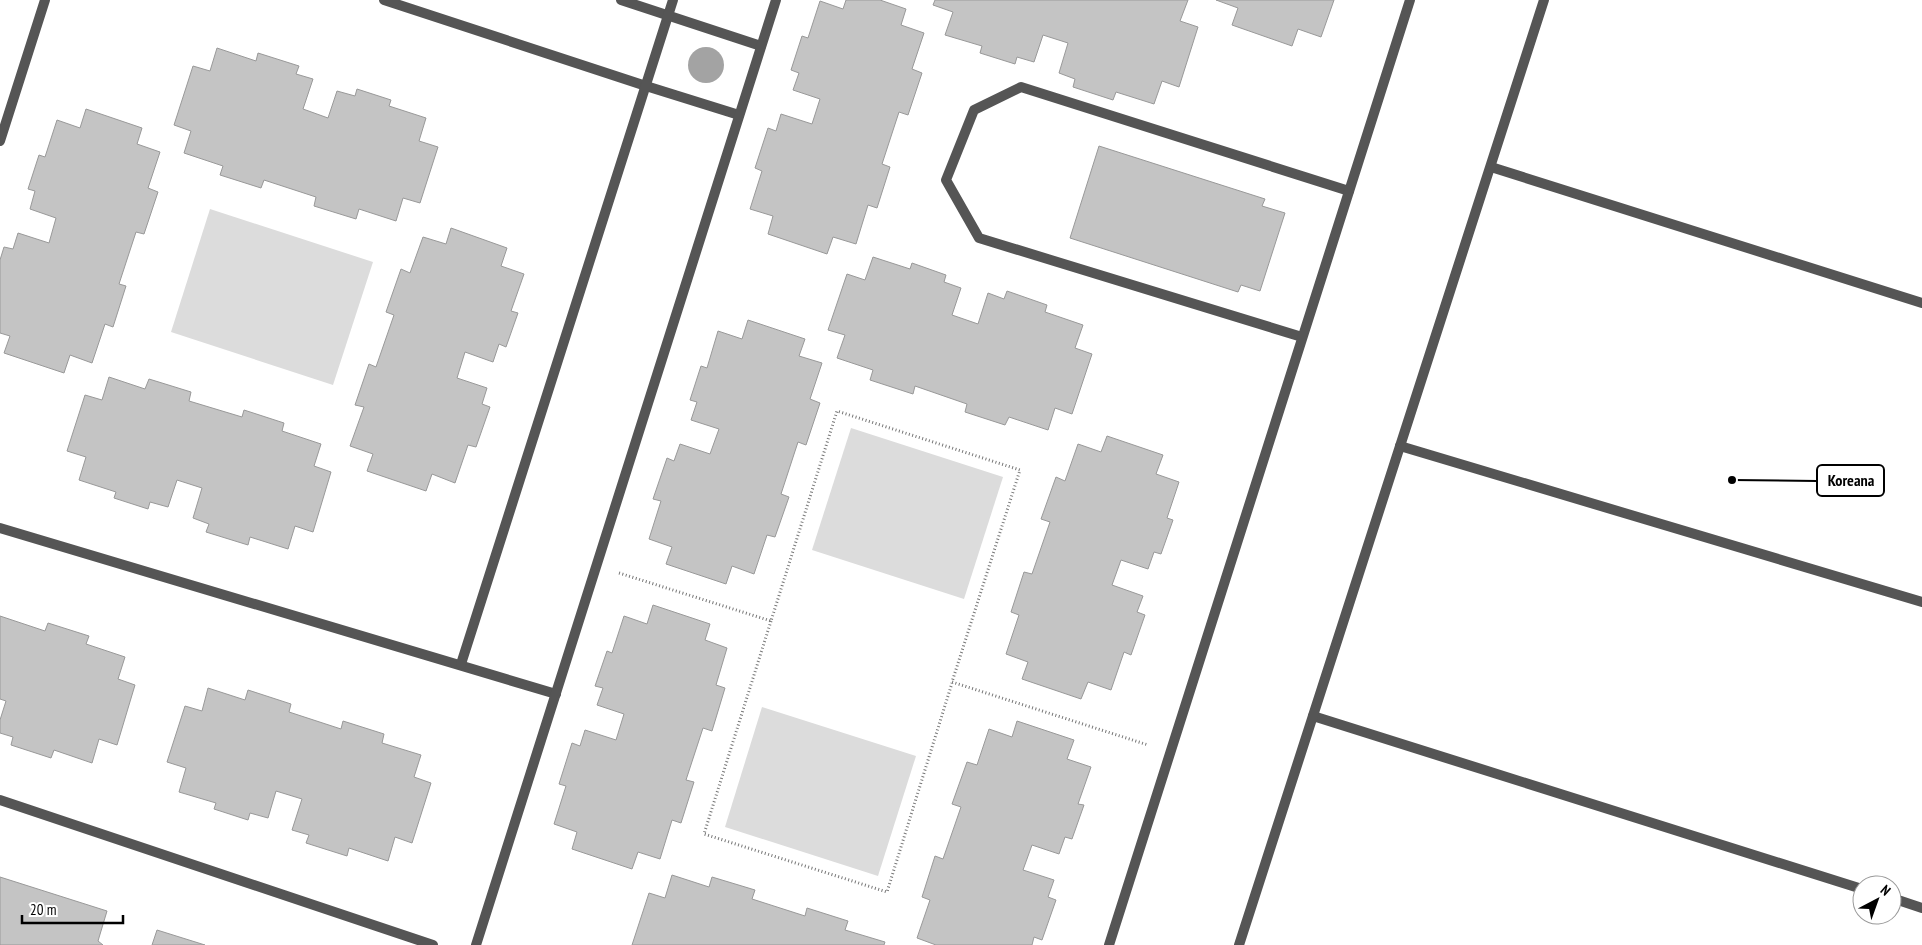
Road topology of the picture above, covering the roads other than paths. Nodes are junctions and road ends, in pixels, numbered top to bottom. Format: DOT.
graph roads {
  1 [pos="45,0"];
  2 [pos="384,0"];
  3 [pos="621,0"];
  4 [pos="673,0"];
  5 [pos="776,0"];
  6 [pos="1410,0"];
  7 [pos="1544,0"];
  8 [pos="668,15"];
  9 [pos="761,46"];
  10 [pos="646,86"];
  11 [pos="739,115"];
  12 [pos="0,141"];
  13 [pos="1490,167"];
  14 [pos="1349,191"];
  15 [pos="1922,303"];
  16 [pos="1302,337"];
  17 [pos="1400,446"];
  18 [pos="0,528"];
  19 [pos="1922,602"];
  20 [pos="461,664"];
  21 [pos="556,694"];
  22 [pos="1313,716"];
  23 [pos="0,800"];
  24 [pos="1852,886"];
  25 [pos="1902,901"];
  26 [pos="1922,908"];
  27 [pos="433,945"];
  28 [pos="476,945"];
  29 [pos="1109,945"];
  30 [pos="1239,945"];
  1 -- 12 [label="street"];
  2 -- 10 [label="street"];
  3 -- 8 [label="street"];
  4 -- 8 [label="street"];
  5 -- 9 [label="street"];
  6 -- 14 [label="street"];
  7 -- 13 [label="street"];
  8 -- 9 [label="street"];
  8 -- 10 [label="street"];
  9 -- 11 [label="street"];
  10 -- 11 [label="street"];
  10 -- 20 [label="street"];
  11 -- 21 [label="street"];
  13 -- 15 [label="street"];
  13 -- 17 [label="street"];
  14 -- 16 [label="street"];
  14 -- 16 [label="street"];
  16 -- 29 [label="street"];
  17 -- 19 [label="street"];
  17 -- 22 [label="street"];
  18 -- 20 [label="street"];
  20 -- 21 [label="street"];
  21 -- 28 [label="street"];
  22 -- 24 [label="street"];
  22 -- 30 [label="street"];
  23 -- 27 [label="street"];
  25 -- 26 [label="street"];
}
